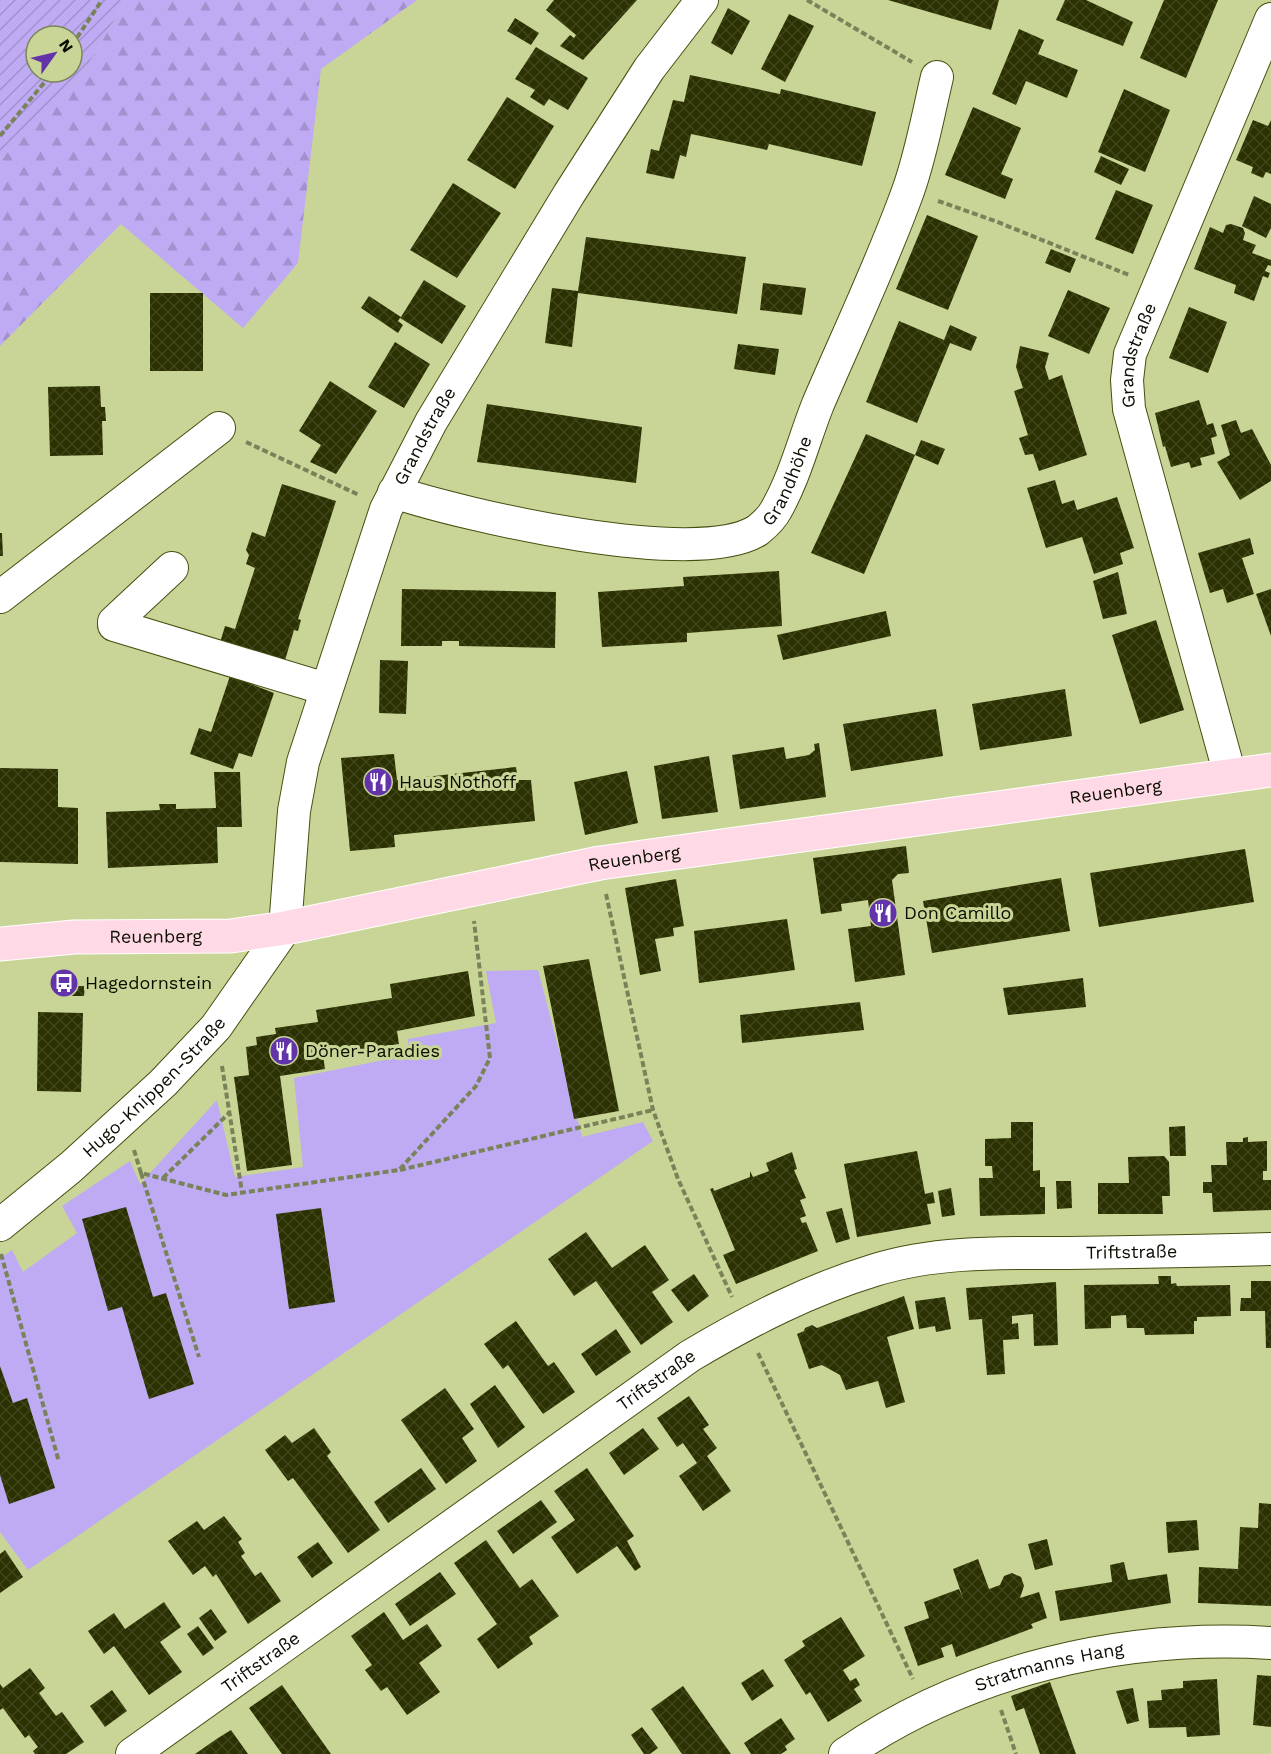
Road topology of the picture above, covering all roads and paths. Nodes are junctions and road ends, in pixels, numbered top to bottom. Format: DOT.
graph roads {
  1 [pos="102,0"];
  2 [pos="702,0"];
  3 [pos="807,0"];
  4 [pos="1271,19"];
  5 [pos="84,27"];
  6 [pos="937,77"];
  7 [pos="43,84"];
  8 [pos="0,136"];
  9 [pos="908,191"];
  10 [pos="1157,289"];
  11 [pos="219,428"];
  12 [pos="390,500"];
  13 [pos="172,568"];
  14 [pos="0,597"];
  15 [pos="326,689"];
  16 [pos="1271,770"];
  17 [pos="1230,775"];
  18 [pos="470,888"];
  19 [pos="285,928"];
  20 [pos="0,944"];
  21 [pos="216,1027"];
  22 [pos="653,1110"];
  23 [pos="229,1113"];
  24 [pos="123,1122"];
  25 [pos="399,1170"];
  26 [pos="141,1173"];
  27 [pos="163,1178"];
  28 [pos="242,1192"];
  29 [pos="0,1225"];
  30 [pos="1271,1250"];
  31 [pos="0,1252"];
  32 [pos="199,1358"];
  33 [pos="59,1462"];
  34 [pos="1271,1643"];
  35 [pos="991,1681"];
  36 [pos="132,1754"];
  37 [pos="845,1754"];
  38 [pos="1016,1754"];
  1 -- 5 [label="path"];
  2 -- 12 [label="street, Grandstraße"];
  3 -- 6 [label="path"];
  4 -- 10 [label="street, Grandstraße"];
  6 -- 9 [label="street, Grandhöhe"];
  7 -- 8 [label="path"];
  9 -- 10 [label="path"];
  9 -- 12 [label="street, Grandhöhe"];
  10 -- 17 [label="street, Grandstraße"];
  11 -- 12 [label="path"];
  11 -- 14 [label="street"];
  12 -- 15 [label="street, Grandstraße"];
  13 -- 15 [label="street"];
  15 -- 19 [label="street, Grandstraße"];
  16 -- 17 [label="main road, Reuenberg"];
  17 -- 18 [label="main road, Reuenberg"];
  18 -- 19 [label="main road, Reuenberg"];
  18 -- 25 [label="path"];
  19 -- 20 [label="main road, Reuenberg"];
  19 -- 21 [label="street, Hugo-Knippen-Straße"];
  21 -- 23 [label="path"];
  21 -- 24 [label="street, Hugo-Knippen-Straße"];
  22 -- 25 [label="path"];
  23 -- 27 [label="path"];
  23 -- 28 [label="path"];
  24 -- 26 [label="path"];
  24 -- 29 [label="street, Hugo-Knippen-Straße"];
  25 -- 28 [label="path"];
  26 -- 27 [label="path"];
  26 -- 32 [label="path"];
  27 -- 28 [label="path"];
  30 -- 36 [label="street, Triftstraße"];
  31 -- 33 [label="path"];
  34 -- 35 [label="street, Stratmanns Hang"];
  35 -- 37 [label="street, Stratmanns Hang"];
  35 -- 38 [label="path"];
}
